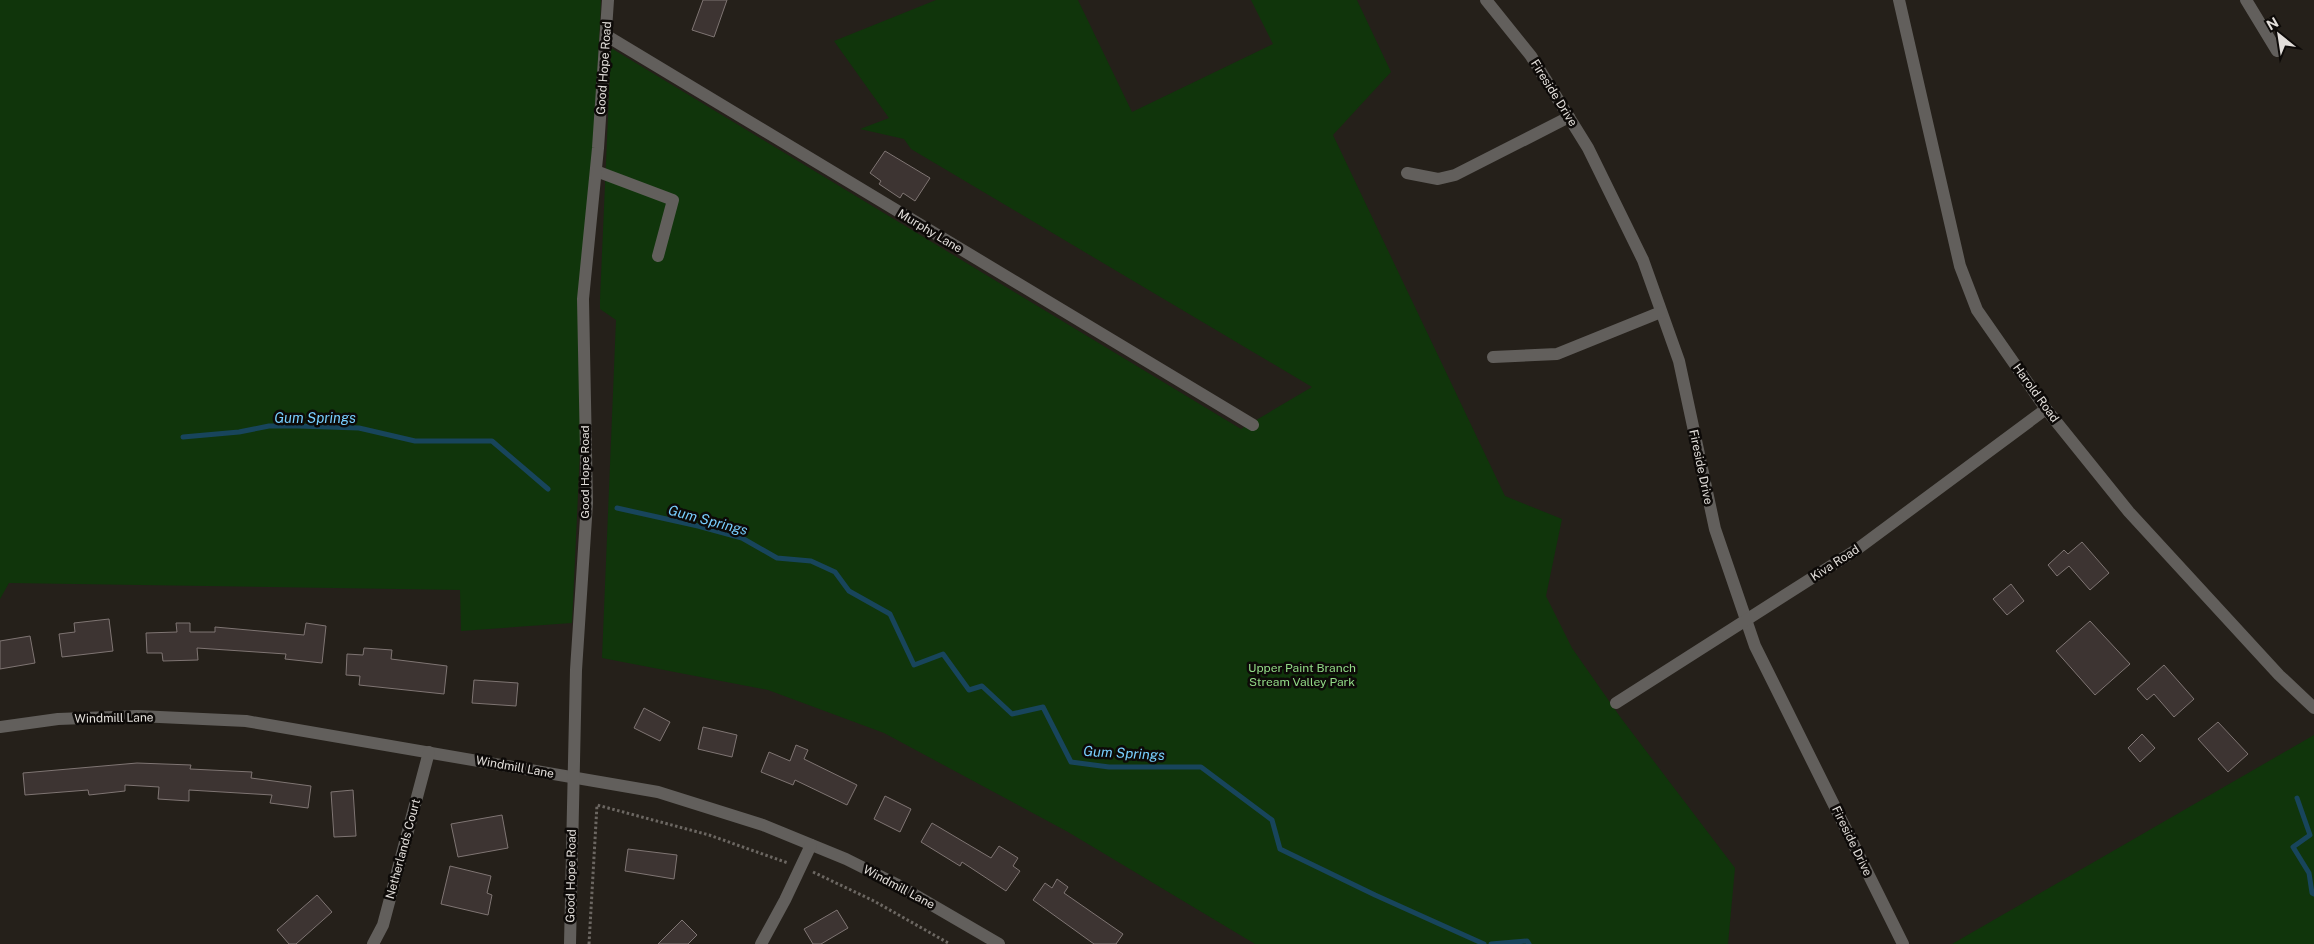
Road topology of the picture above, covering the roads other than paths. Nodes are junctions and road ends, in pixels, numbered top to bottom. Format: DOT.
graph roads {
  1 [pos="608,0"];
  2 [pos="1486,0"];
  3 [pos="1899,0"];
  4 [pos="2246,0"];
  5 [pos="606,36"];
  6 [pos="2276,51"];
  7 [pos="1569,117"];
  8 [pos="596,171"];
  9 [pos="1407,173"];
  10 [pos="658,256"];
  11 [pos="1661,312"];
  12 [pos="1492,357"];
  13 [pos="2046,408"];
  14 [pos="1253,425"];
  15 [pos="1746,620"];
  16 [pos="1616,704"];
  17 [pos="2314,708"];
  18 [pos="0,727"];
  19 [pos="429,752"];
  20 [pos="574,777"];
  21 [pos="811,845"];
  22 [pos="373,944"];
  23 [pos="570,944"];
  24 [pos="761,944"];
  25 [pos="999,944"];
  26 [pos="1902,944"];
  1 -- 5 [label="street, Good Hope Road"];
  2 -- 7 [label="street, Fireside Drive"];
  3 -- 13 [label="street, Harold Road"];
  4 -- 6 [label="street"];
  5 -- 8 [label="street, Good Hope Road"];
  5 -- 14 [label="street, Murphy Lane"];
  7 -- 9 [label="street"];
  7 -- 11 [label="street, Fireside Drive"];
  8 -- 10 [label="street"];
  8 -- 20 [label="street, Good Hope Road"];
  11 -- 12 [label="street"];
  11 -- 15 [label="street, Fireside Drive"];
  13 -- 15 [label="street, Kiva Road"];
  13 -- 17 [label="street, Harold Road"];
  15 -- 16 [label="street, Kiva Road"];
  15 -- 26 [label="street, Fireside Drive"];
  18 -- 19 [label="street, Windmill Lane"];
  19 -- 20 [label="street, Windmill Lane"];
  19 -- 22 [label="street, Netherlands Court"];
  20 -- 21 [label="street, Windmill Lane"];
  20 -- 23 [label="street, Good Hope Road"];
  21 -- 24 [label="street"];
  21 -- 25 [label="street, Windmill Lane"];
}
